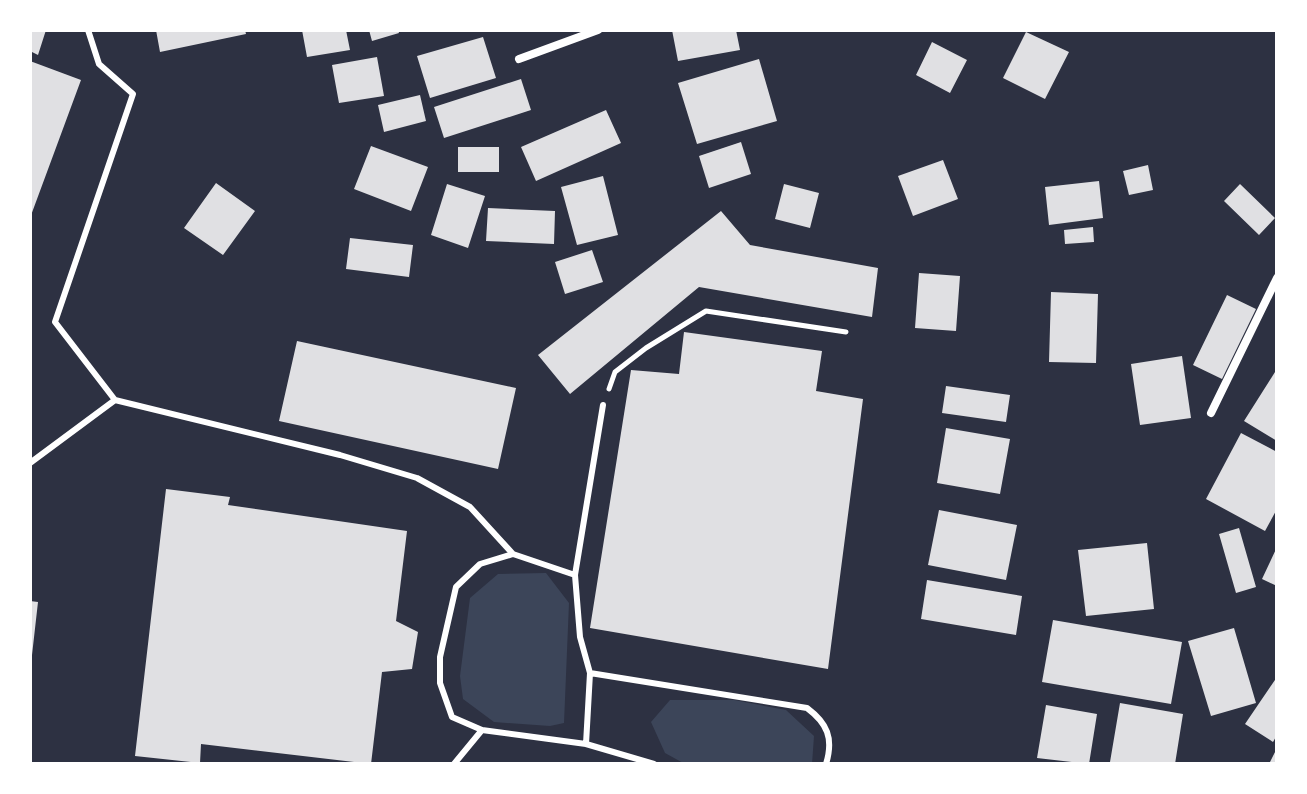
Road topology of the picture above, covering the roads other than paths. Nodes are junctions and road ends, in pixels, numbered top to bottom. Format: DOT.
graph roads {
  1 [pos="88,30"];
  2 [pos="598,30"];
  3 [pos="519,59"];
  4 [pos="1277,278"];
  5 [pos="115,400"];
  6 [pos="603,405"];
  7 [pos="1211,413"];
  8 [pos="30,463"];
  9 [pos="513,554"];
  10 [pos="575,575"];
  11 [pos="590,673"];
  12 [pos="482,730"];
  13 [pos="586,744"];
  14 [pos="454,764"];
  15 [pos="654,764"];
  16 [pos="826,764"];
  1 -- 5 [label="lane"];
  2 -- 3 [label="street"];
  4 -- 7 [label="street"];
  5 -- 8 [label="lane"];
  5 -- 9 [label="lane"];
  6 -- 10 [label="lane"];
  9 -- 10 [label="lane"];
  9 -- 12 [label="lane"];
  10 -- 11 [label="lane"];
  11 -- 13 [label="lane"];
  11 -- 16 [label="lane"];
  12 -- 13 [label="lane"];
  12 -- 14 [label="lane"];
  13 -- 15 [label="lane"];
}
